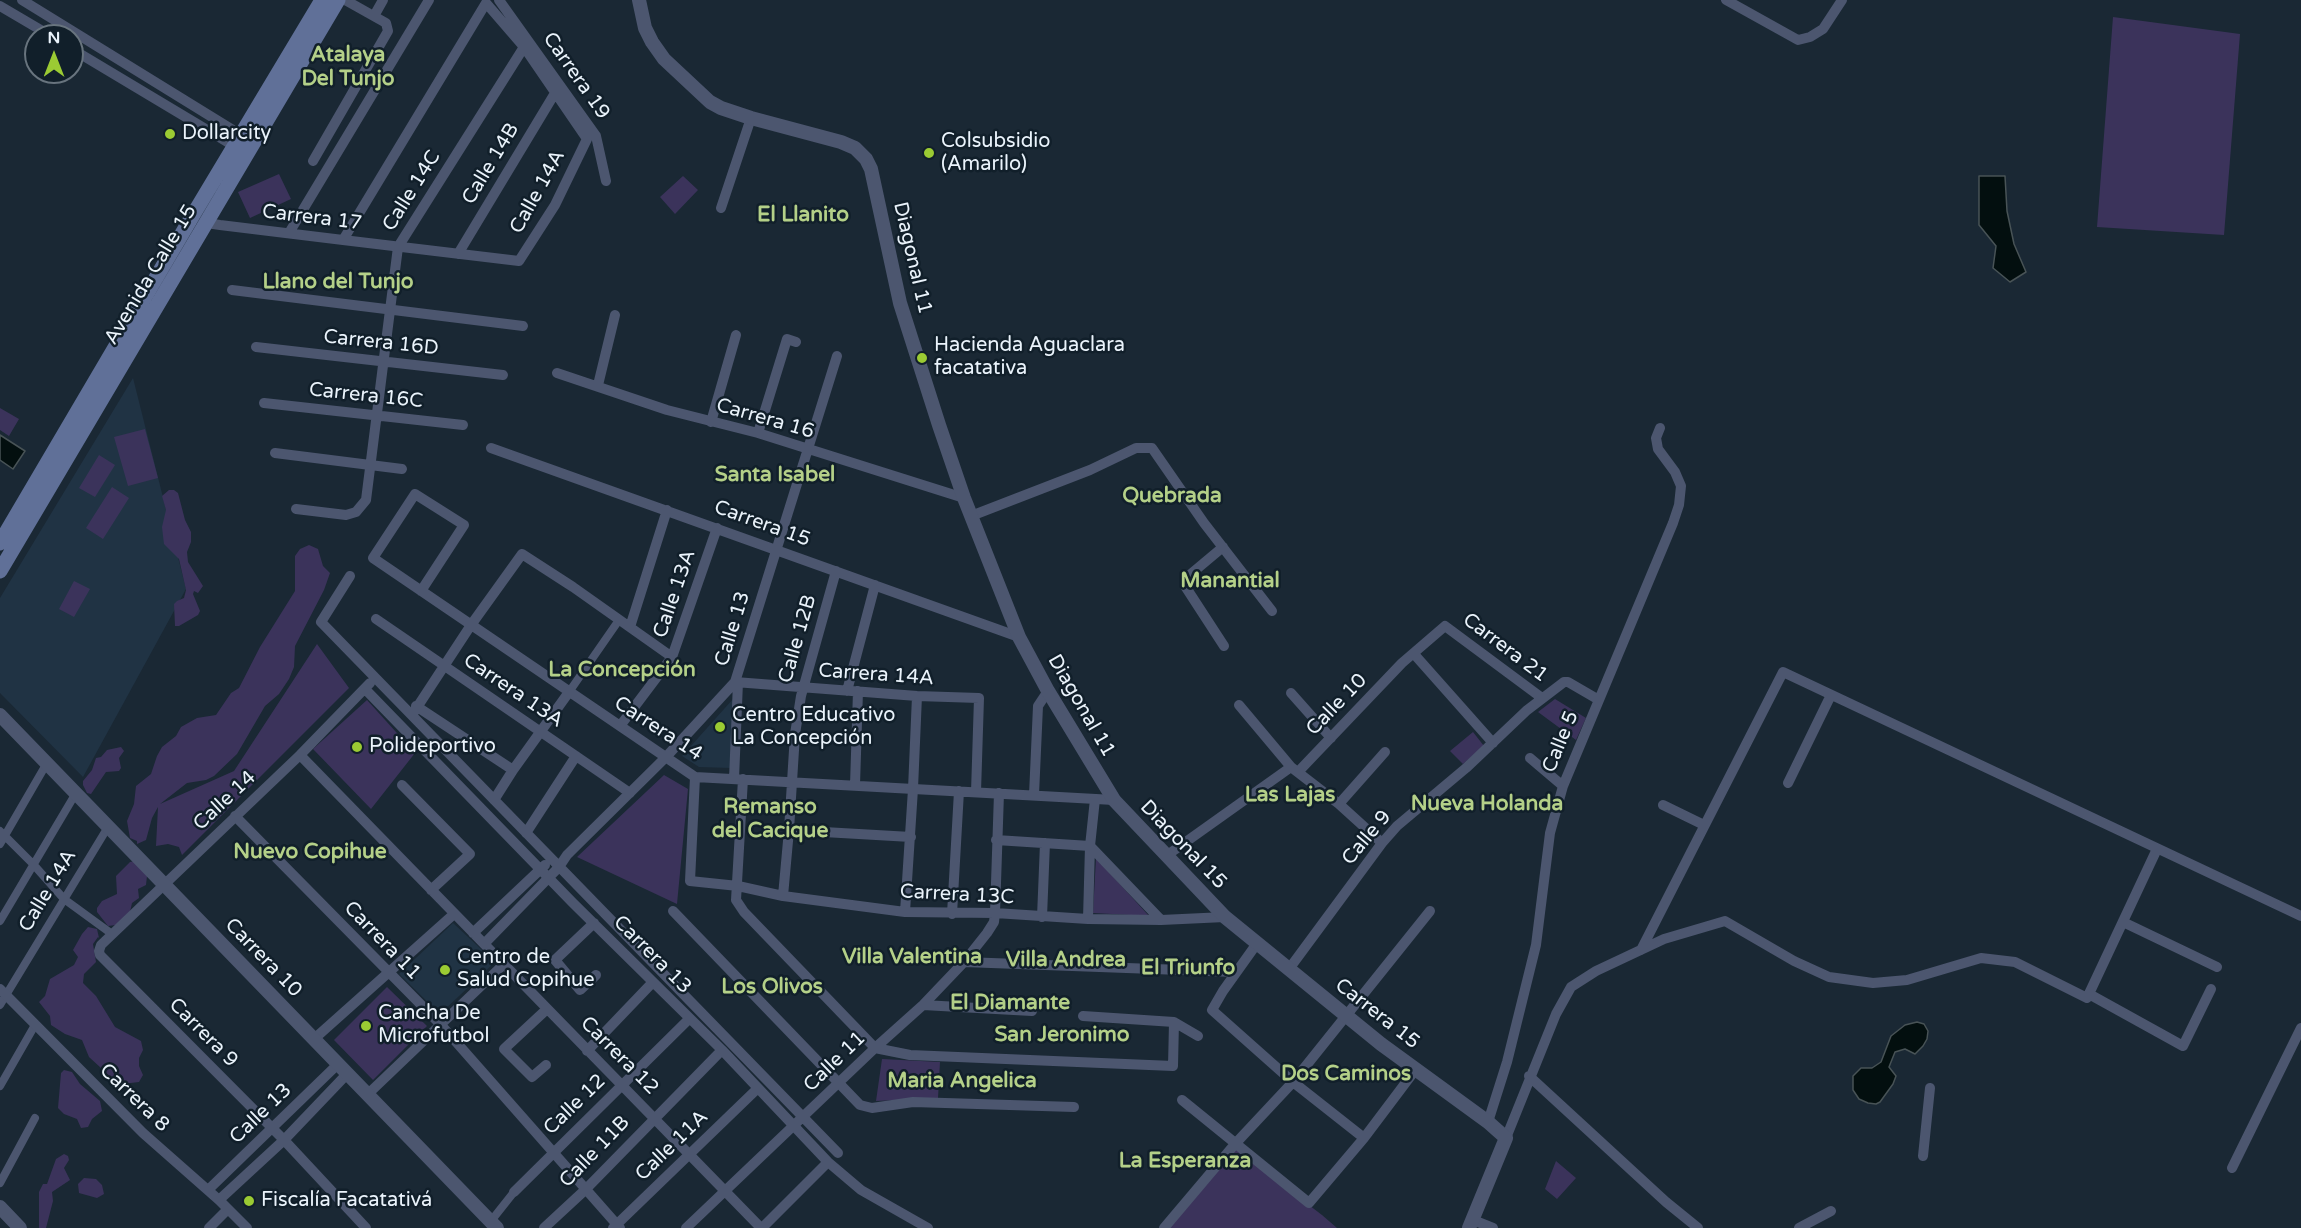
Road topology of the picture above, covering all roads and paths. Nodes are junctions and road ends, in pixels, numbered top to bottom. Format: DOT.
graph roads {
  1 [pos="22,0"];
  2 [pos="322,0"];
  3 [pos="338,0"];
  4 [pos="345,0"];
  5 [pos="383,0"];
  6 [pos="429,0"];
  7 [pos="499,0"];
  8 [pos="1726,0"];
  9 [pos="1842,0"];
  10 [pos="641,1"];
  11 [pos="0,6"];
  12 [pos="374,16"];
  13 [pos="31,24"];
  14 [pos="524,47"];
  15 [pos="84,56"];
  16 [pos="555,93"];
  17 [pos="751,118"];
  18 [pos="238,140"];
  19 [pos="313,161"];
  20 [pos="606,181"];
  21 [pos="721,208"];
  22 [pos="193,215"];
  23 [pos="207,223"];
  24 [pos="289,233"];
  25 [pos="343,240"];
  26 [pos="398,247"];
  27 [pos="458,254"];
  28 [pos="519,261"];
  29 [pos="232,290"];
  30 [pos="390,310"];
  31 [pos="615,315"];
  32 [pos="523,326"];
  33 [pos="736,335"];
  34 [pos="796,342"];
  35 [pos="256,347"];
  36 [pos="837,356"];
  37 [pos="384,361"];
  38 [pos="557,373"];
  39 [pos="503,375"];
  40 [pos="598,386"];
  41 [pos="264,403"];
  42 [pos="378,416"];
  43 [pos="711,422"];
  44 [pos="463,425"];
  45 [pos="1660,428"];
  46 [pos="758,433"];
  47 [pos="492,448"];
  48 [pos="806,450"];
  49 [pos="275,453"];
  50 [pos="371,465"];
  51 [pos="402,468"];
  52 [pos="964,498"];
  53 [pos="296,509"];
  54 [pos="667,510"];
  55 [pos="971,516"];
  56 [pos="717,528"];
  57 [pos="0,543"];
  58 [pos="1223,547"];
  59 [pos="777,549"];
  60 [pos="0,571"];
  61 [pos="836,571"];
  62 [pos="350,576"];
  63 [pos="875,585"];
  64 [pos="421,591"];
  65 [pos="1272,611"];
  66 [pos="376,619"];
  67 [pos="619,620"];
  68 [pos="471,625"];
  69 [pos="1445,626"];
  70 [pos="630,627"];
  71 [pos="1019,637"];
  72 [pos="1224,646"];
  73 [pos="1414,654"];
  74 [pos="672,657"];
  75 [pos="444,665"];
  76 [pos="375,678"];
  77 [pos="737,682"];
  78 [pos="365,688"];
  79 [pos="804,688"];
  80 [pos="853,691"];
  81 [pos="1048,691"];
  82 [pos="569,692"];
  83 [pos="1291,693"];
  84 [pos="1832,695"];
  85 [pos="916,696"];
  86 [pos="1542,698"];
  87 [pos="1599,700"];
  88 [pos="1239,705"];
  89 [pos="414,711"];
  90 [pos="1,717"];
  91 [pos="620,726"];
  92 [pos="540,731"];
  93 [pos="1331,738"];
  94 [pos="1493,743"];
  95 [pos="1385,752"];
  96 [pos="300,755"];
  97 [pos="576,756"];
  98 [pos="666,757"];
  99 [pos="1530,758"];
  100 [pos="47,763"];
  101 [pos="513,770"];
  102 [pos="1294,770"];
  103 [pos="695,777"];
  104 [pos="738,779"];
  105 [pos="793,782"];
  106 [pos="1788,783"];
  107 [pos="402,785"];
  108 [pos="855,785"];
  109 [pos="1563,786"];
  110 [pos="914,789"];
  111 [pos="959,791"];
  112 [pos="630,792"];
  113 [pos="976,792"];
  114 [pos="76,793"];
  115 [pos="999,794"];
  116 [pos="1034,795"];
  117 [pos="1095,799"];
  118 [pos="494,800"];
  119 [pos="1114,800"];
  120 [pos="1339,804"];
  121 [pos="1663,805"];
  122 [pos="235,816"];
  123 [pos="1704,825"];
  124 [pos="108,826"];
  125 [pos="789,830"];
  126 [pos="526,833"];
  127 [pos="2,837"];
  128 [pos="910,837"];
  129 [pos="996,840"];
  130 [pos="1045,843"];
  131 [pos="1382,843"];
  132 [pos="1090,846"];
  133 [pos="2157,849"];
  134 [pos="1166,856"];
  135 [pos="556,863"];
  136 [pos="33,864"];
  137 [pos="541,868"];
  138 [pos="549,877"];
  139 [pos="164,884"];
  140 [pos="738,886"];
  141 [pos="431,890"];
  142 [pos="783,896"];
  143 [pos="64,899"];
  144 [pos="673,911"];
  145 [pos="1430,911"];
  146 [pos="905,912"];
  147 [pos="995,913"];
  148 [pos="454,914"];
  149 [pos="952,914"];
  150 [pos="2301,916"];
  151 [pos="1042,917"];
  152 [pos="1225,917"];
  153 [pos="1088,920"];
  154 [pos="1161,920"];
  155 [pos="0,921"];
  156 [pos="2122,922"];
  157 [pos="594,923"];
  158 [pos="473,933"];
  159 [pos="112,934"];
  160 [pos="1258,942"];
  161 [pos="484,944"];
  162 [pos="1641,950"];
  163 [pos="99,951"];
  164 [pos="964,962"];
  165 [pos="504,964"];
  166 [pos="2217,967"];
  167 [pos="1289,969"];
  168 [pos="1235,972"];
  169 [pos="388,973"];
  170 [pos="596,975"];
  171 [pos="653,982"];
  172 [pos="2211,989"];
  173 [pos="2089,994"];
  174 [pos="2,996"];
  175 [pos="923,1005"];
  176 [pos="547,1008"];
  177 [pos="1032,1011"];
  178 [pos="1346,1015"];
  179 [pos="1083,1016"];
  180 [pos="690,1019"];
  181 [pos="1174,1022"];
  182 [pos="35,1025"];
  183 [pos="442,1026"];
  184 [pos="2301,1028"];
  185 [pos="1198,1036"];
  186 [pos="314,1039"];
  187 [pos="875,1048"];
  188 [pos="722,1050"];
  189 [pos="587,1051"];
  190 [pos="546,1065"];
  191 [pos="343,1069"];
  192 [pos="1416,1069"];
  193 [pos="1529,1076"];
  194 [pos="1293,1082"];
  195 [pos="839,1084"];
  196 [pos="0,1086"];
  197 [pos="621,1086"];
  198 [pos="1930,1088"];
  199 [pos="757,1089"];
  200 [pos="368,1094"];
  201 [pos="1182,1100"];
  202 [pos="1074,1107"];
  203 [pos="803,1117"];
  204 [pos="35,1118"];
  205 [pos="654,1118"];
  206 [pos="1488,1122"];
  207 [pos="794,1126"];
  208 [pos="273,1128"];
  209 [pos="1364,1138"];
  210 [pos="1506,1138"];
  211 [pos="284,1140"];
  212 [pos="1235,1144"];
  213 [pos="553,1152"];
  214 [pos="838,1153"];
  215 [pos="688,1155"];
  216 [pos="1923,1155"];
  217 [pos="828,1162"];
  218 [pos="2232,1168"];
  219 [pos="0,1183"];
  220 [pos="208,1190"];
  221 [pos="585,1190"];
  222 [pos="726,1190"];
  223 [pos="514,1192"];
  224 [pos="219,1200"];
  225 [pos="0,1207"];
  226 [pos="228,1209"];
  227 [pos="1831,1211"];
  228 [pos="1471,1224"];
  229 [pos="494,1225"];
  230 [pos="616,1227"];
  231 [pos="20,1228"];
  232 [pos="209,1228"];
  233 [pos="247,1228"];
  234 [pos="366,1228"];
  235 [pos="544,1228"];
  236 [pos="686,1228"];
  237 [pos="762,1228"];
  238 [pos="928,1228"];
  239 [pos="1164,1228"];
  240 [pos="1493,1228"];
  241 [pos="1698,1228"];
  242 [pos="1799,1228"];
  1 -- 18 [label="street"];
  2 -- 18 [label="main road, Avenida Calle 15"];
  3 -- 23 [label="main road, Avenida Calle 15"];
  4 -- 12 [label="street"];
  5 -- 12 [label="street"];
  6 -- 24 [label="street"];
  7 -- 20 [label="street, Carrera 19"];
  8 -- 9 [label="street"];
  10 -- 17 [label="street, Diagonal 11"];
  11 -- 13 [label="street"];
  12 -- 19 [label="street"];
  14 -- 16 [label="street"];
  14 -- 25 [label="street"];
  14 -- 26 [label="street, Calle 14C"];
  15 -- 18 [label="street"];
  16 -- 27 [label="street, Calle 14B"];
  16 -- 28 [label="street, Calle 14A"];
  17 -- 21 [label="street"];
  17 -- 52 [label="street, Diagonal 11"];
  18 -- 22 [label="main road, Avenida Calle 15"];
  22 -- 23 [label="main road"];
  22 -- 57 [label="main road, Avenida Calle 15"];
  23 -- 24 [label="street, Carrera 17"];
  23 -- 60 [label="main road, Avenida Calle 15"];
  24 -- 25 [label="street, Carrera 17"];
  25 -- 26 [label="street, Carrera 17"];
  26 -- 27 [label="street, Carrera 17"];
  26 -- 30 [label="street, Calle 14C"];
  27 -- 28 [label="street, Carrera 17"];
  29 -- 30 [label="street"];
  30 -- 32 [label="street"];
  30 -- 37 [label="street, Calle 14C"];
  31 -- 40 [label="street"];
  33 -- 43 [label="street"];
  34 -- 46 [label="street"];
  35 -- 37 [label="street, Carrera 16D"];
  36 -- 48 [label="street, Calle 13"];
  37 -- 39 [label="street, Carrera 16D"];
  37 -- 42 [label="street, Calle 14C"];
  38 -- 40 [label="street, Carrera 16"];
  40 -- 43 [label="street, Carrera 16"];
  41 -- 42 [label="street, Carrera 16C"];
  42 -- 44 [label="street, Carrera 16C"];
  42 -- 50 [label="street, Calle 14C"];
  43 -- 46 [label="street, Carrera 16"];
  45 -- 87 [label="street, Calle 5"];
  46 -- 48 [label="street, Carrera 16"];
  47 -- 54 [label="street, Carrera 15"];
  48 -- 52 [label="street, Carrera 16"];
  48 -- 59 [label="street, Calle 13"];
  49 -- 50 [label="street"];
  50 -- 51 [label="street"];
  50 -- 53 [label="street, Calle 14C"];
  52 -- 55 [label="street, Diagonal 11"];
  54 -- 56 [label="street, Carrera 15"];
  54 -- 70 [label="street"];
  55 -- 58 [label="street"];
  55 -- 71 [label="street, Diagonal 11"];
  56 -- 59 [label="street, Carrera 15"];
  56 -- 74 [label="street, Calle 13A"];
  58 -- 65 [label="street"];
  58 -- 72 [label="street"];
  59 -- 61 [label="street, Carrera 15"];
  59 -- 77 [label="street, Calle 13"];
  61 -- 63 [label="street, Carrera 15"];
  61 -- 79 [label="street, Calle 12B"];
  62 -- 76 [label="street, Carrera 13"];
  63 -- 71 [label="street, Carrera 15"];
  63 -- 80 [label="street"];
  64 -- 64 [label="street, Carrera 14"];
  64 -- 68 [label="street, Carrera 14"];
  66 -- 75 [label="street, Carrera 13A"];
  67 -- 68 [label="street"];
  67 -- 70 [label="street"];
  67 -- 82 [label="street"];
  68 -- 75 [label="street"];
  68 -- 82 [label="street, Carrera 14"];
  69 -- 73 [label="street, Calle 10"];
  69 -- 86 [label="street, Carrera 21"];
  70 -- 74 [label="street"];
  71 -- 81 [label="street, Diagonal 11"];
  73 -- 93 [label="street, Calle 10"];
  73 -- 94 [label="street"];
  74 -- 91 [label="street, Calle 13A"];
  75 -- 89 [label="street"];
  75 -- 92 [label="street, Carrera 13A"];
  76 -- 78 [label="street, Calle 14"];
  76 -- 89 [label="street, Carrera 13"];
  77 -- 79 [label="street, Carrera 14A"];
  77 -- 98 [label="street, Calle 13"];
  77 -- 104 [label="street"];
  78 -- 96 [label="street, Calle 14"];
  78 -- 137 [label="street, Carrera 13"];
  79 -- 80 [label="street, Carrera 14A"];
  79 -- 105 [label="street, Calle 12B"];
  80 -- 85 [label="street, Carrera 14A"];
  80 -- 108 [label="street"];
  81 -- 116 [label="street"];
  81 -- 119 [label="street, Diagonal 11"];
  82 -- 91 [label="street, Carrera 14"];
  82 -- 92 [label="street"];
  83 -- 93 [label="street"];
  84 -- 106 [label="street"];
  84 -- 123 [label="street"];
  84 -- 133 [label="street"];
  85 -- 110 [label="street"];
  85 -- 113 [label="street, Carrera 14A"];
  86 -- 87 [label="street, Calle 9"];
  86 -- 94 [label="street, Calle 9"];
  87 -- 109 [label="street, Calle 5"];
  88 -- 102 [label="street"];
  89 -- 101 [label="street, Carrera 13"];
  89 -- 118 [label="street, Carrera 13"];
  90 -- 100 [label="street, Carrera 10"];
  91 -- 98 [label="street, Carrera 14"];
  92 -- 97 [label="street, Carrera 13A"];
  92 -- 101 [label="street"];
  93 -- 102 [label="street, Calle 10"];
  94 -- 131 [label="street, Calle 9"];
  95 -- 120 [label="street"];
  96 -- 122 [label="street, Calle 14"];
  96 -- 141 [label="street, Carrera 12"];
  97 -- 112 [label="street, Carrera 13A"];
  97 -- 126 [label="street"];
  98 -- 103 [label="street, Carrera 14"];
  98 -- 112 [label="street, Calle 13"];
  99 -- 109 [label="street"];
  100 -- 114 [label="street, Carrera 10"];
  100 -- 127 [label="street"];
  101 -- 118 [label="street"];
  102 -- 120 [label="street"];
  102 -- 134 [label="street"];
  103 -- 104 [label="street, Carrera 14"];
  103 -- 140 [label="street, Carrera 13C"];
  104 -- 105 [label="street, Carrera 14"];
  104 -- 140 [label="street"];
  105 -- 108 [label="street, Carrera 14"];
  105 -- 125 [label="street, Calle 12B"];
  107 -- 141 [label="street"];
  108 -- 110 [label="street, Carrera 14"];
  109 -- 206 [label="street, Calle 5"];
  110 -- 111 [label="street, Carrera 14"];
  110 -- 128 [label="street"];
  111 -- 113 [label="street, Carrera 14"];
  111 -- 149 [label="street"];
  112 -- 135 [label="street, Calle 13"];
  113 -- 115 [label="street, Carrera 14"];
  114 -- 124 [label="street, Carrera 10"];
  114 -- 136 [label="street"];
  115 -- 116 [label="street, Carrera 14"];
  115 -- 129 [label="street"];
  116 -- 117 [label="street, Carrera 14"];
  117 -- 119 [label="street, Carrera 14"];
  117 -- 132 [label="street"];
  118 -- 126 [label="street, Carrera 13"];
  119 -- 134 [label="street, Diagonal 15"];
  120 -- 131 [label="street"];
  121 -- 123 [label="street"];
  122 -- 139 [label="street, Calle 14"];
  122 -- 169 [label="street, Carrera 11"];
  123 -- 162 [label="street"];
  124 -- 139 [label="street, Carrera 10"];
  124 -- 143 [label="street, Calle 14A"];
  125 -- 128 [label="street"];
  125 -- 142 [label="street, Calle 12B"];
  126 -- 135 [label="street, Carrera 13"];
  127 -- 136 [label="street"];
  128 -- 146 [label="street"];
  129 -- 130 [label="street"];
  129 -- 147 [label="street"];
  130 -- 132 [label="street"];
  130 -- 151 [label="street"];
  131 -- 167 [label="street, Calle 9"];
  132 -- 153 [label="street"];
  132 -- 154 [label="street"];
  133 -- 150 [label="street"];
  133 -- 156 [label="street"];
  134 -- 152 [label="street, Diagonal 15"];
  135 -- 137 [label="street, Calle 13"];
  135 -- 138 [label="street, Calle 13"];
  135 -- 203 [label="street, Carrera 13"];
  136 -- 143 [label="street"];
  136 -- 155 [label="street"];
  137 -- 138 [label="street, Carrera 13"];
  137 -- 158 [label="street, Calle 13"];
  138 -- 157 [label="street, Carrera 13"];
  138 -- 161 [label="street, Calle 13"];
  139 -- 159 [label="street, Calle 14"];
  139 -- 186 [label="street, Carrera 10"];
  140 -- 142 [label="street, Carrera 13C"];
  140 -- 187 [label="street"];
  141 -- 148 [label="street, Carrera 12"];
  142 -- 146 [label="street, Carrera 13C"];
  143 -- 159 [label="street"];
  143 -- 174 [label="street, Calle 14A"];
  144 -- 195 [label="street"];
  145 -- 178 [label="street"];
  146 -- 149 [label="street, Carrera 13C"];
  147 -- 149 [label="street, Carrera 13C"];
  147 -- 151 [label="street, Carrera 13C"];
  147 -- 164 [label="street, Calle 11"];
  148 -- 158 [label="street, Carrera 12"];
  148 -- 169 [label="street"];
  151 -- 153 [label="street, Carrera 13C"];
  152 -- 154 [label="street, Carrera 13C"];
  152 -- 160 [label="street, Carrera 15"];
  153 -- 154 [label="street, Carrera 13C"];
  156 -- 166 [label="street"];
  156 -- 173 [label="street"];
  157 -- 170 [label="street"];
  157 -- 171 [label="street, Carrera 13"];
  158 -- 161 [label="street, Carrera 12"];
  159 -- 163 [label="street, Calle 14"];
  160 -- 167 [label="street, Carrera 15"];
  160 -- 168 [label="street"];
  161 -- 165 [label="street, Carrera 12"];
  162 -- 173 [label="street"];
  162 -- 193 [label="street"];
  163 -- 208 [label="street, Carrera 9"];
  164 -- 168 [label="street"];
  164 -- 175 [label="street, Calle 11"];
  165 -- 176 [label="street, Carrera 12"];
  165 -- 183 [label="street"];
  167 -- 178 [label="street, Carrera 15"];
  168 -- 194 [label="street"];
  169 -- 183 [label="street, Carrera 11"];
  169 -- 186 [label="street"];
  171 -- 180 [label="street, Carrera 13"];
  171 -- 189 [label="street"];
  172 -- 173 [label="street"];
  174 -- 182 [label="street, Carrera 8"];
  175 -- 177 [label="street"];
  175 -- 187 [label="street, Calle 11"];
  176 -- 189 [label="street, Carrera 12"];
  176 -- 190 [label="street"];
  178 -- 192 [label="street, Carrera 15"];
  178 -- 194 [label="street"];
  179 -- 181 [label="street"];
  180 -- 188 [label="street, Carrera 13"];
  180 -- 197 [label="street, Calle 12"];
  181 -- 185 [label="street"];
  181 -- 187 [label="street"];
  182 -- 196 [label="street"];
  182 -- 220 [label="street, Carrera 8"];
  183 -- 200 [label="street"];
  183 -- 213 [label="street, Carrera 11"];
  184 -- 218 [label="street"];
  186 -- 191 [label="street, Carrera 10"];
  187 -- 195 [label="street, Calle 11"];
  188 -- 199 [label="street, Carrera 13"];
  188 -- 205 [label="street, Calle 11B"];
  189 -- 197 [label="street, Carrera 12"];
  191 -- 200 [label="street, Carrera 10"];
  191 -- 208 [label="street, Calle 13"];
  191 -- 211 [label="street, Calle 13"];
  192 -- 206 [label="street, Carrera 15"];
  192 -- 209 [label="street"];
  193 -- 210 [label="street"];
  193 -- 241 [label="street"];
  194 -- 209 [label="street"];
  194 -- 212 [label="street"];
  195 -- 202 [label="street"];
  195 -- 203 [label="street, Calle 11"];
  197 -- 205 [label="street, Carrera 12"];
  197 -- 213 [label="street, Calle 12"];
  198 -- 216 [label="street"];
  199 -- 207 [label="street, Carrera 13"];
  199 -- 215 [label="street, Calle 11A"];
  200 -- 229 [label="street, Carrera 10"];
  201 -- 212 [label="street"];
  203 -- 207 [label="street, Calle 11"];
  203 -- 214 [label="street, Carrera 13"];
  204 -- 219 [label="street"];
  205 -- 215 [label="street, Carrera 12"];
  205 -- 221 [label="street, Calle 11B"];
  206 -- 210 [label="street, Carrera 15"];
  207 -- 217 [label="street, Carrera 13"];
  207 -- 222 [label="street, Calle 11"];
  208 -- 211 [label="street, Carrera 9"];
  208 -- 220 [label="street, Calle 13"];
  209 -- 212 [label="street"];
  210 -- 228 [label="street"];
  211 -- 224 [label="street, Calle 13"];
  211 -- 234 [label="street, Carrera 9"];
  212 -- 239 [label="street"];
  213 -- 221 [label="street, Carrera 11"];
  213 -- 223 [label="street, Calle 12"];
  215 -- 222 [label="street, Carrera 12"];
  215 -- 230 [label="street, Calle 11A"];
  217 -- 237 [label="street"];
  217 -- 238 [label="street, Carrera 13"];
  220 -- 224 [label="street, Carrera 8"];
  221 -- 230 [label="street, Carrera 11"];
  221 -- 235 [label="street, Calle 11B"];
  222 -- 236 [label="street, Calle 11"];
  222 -- 237 [label="street, Carrera 12"];
  223 -- 229 [label="street, Calle 12"];
  224 -- 226 [label="street, Carrera 8"];
  225 -- 231 [label="street"];
  226 -- 232 [label="street"];
  226 -- 233 [label="street, Carrera 8"];
  227 -- 242 [label="street"];
  228 -- 240 [label="street"];
}
